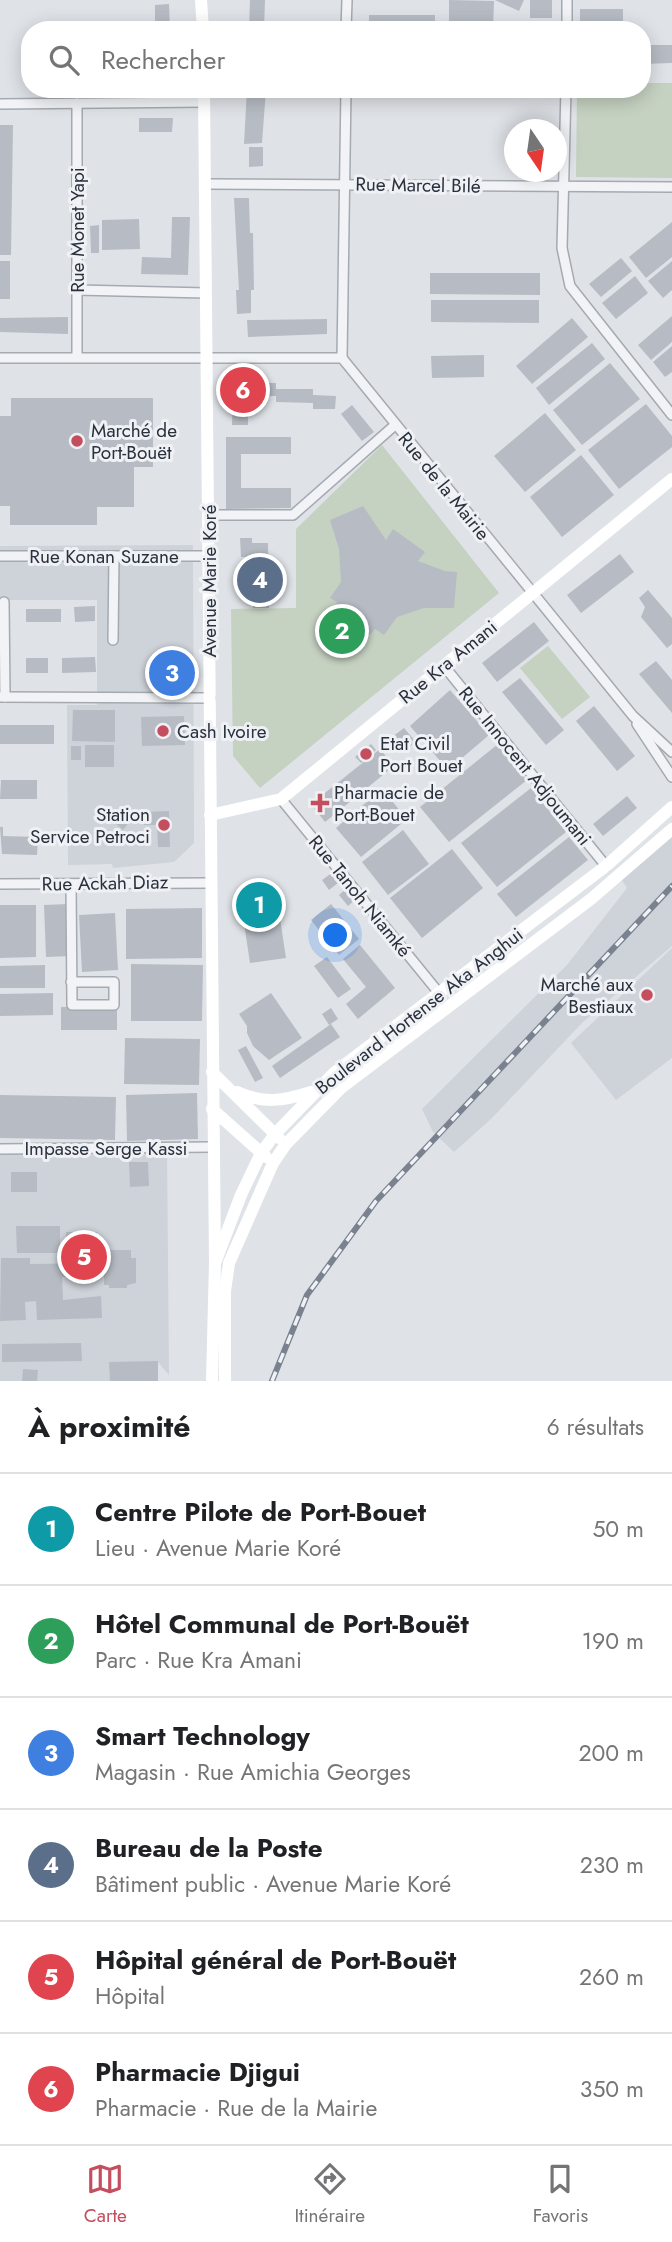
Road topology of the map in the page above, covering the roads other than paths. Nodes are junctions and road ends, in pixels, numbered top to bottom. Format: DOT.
graph roads {
  1 [pos="201,0"];
  2 [pos="347,0"];
  3 [pos="567,0"];
  4 [pos="202,21"];
  5 [pos="346,21"];
  6 [pos="567,21"];
  7 [pos="156,98"];
  8 [pos="204,98"];
  9 [pos="346,98"];
  10 [pos="566,98"];
  11 [pos="77,103"];
  12 [pos="0,104"];
  13 [pos="205,184"];
  14 [pos="344,184"];
  15 [pos="565,186"];
  16 [pos="672,187"];
  17 [pos="77,290"];
  18 [pos="206,293"];
  19 [pos="0,358"];
  20 [pos="77,358"];
  21 [pos="342,358"];
  22 [pos="207,360"];
  23 [pos="672,415"];
  24 [pos="395,425"];
  25 [pos="672,479"];
  26 [pos="208,515"];
  27 [pos="0,556"];
  28 [pos="114,556"];
  29 [pos="208,556"];
  30 [pos="531,594"];
  31 [pos="4,602"];
  32 [pos="113,640"];
  33 [pos="444,666"];
  34 [pos="2,697"];
  35 [pos="209,698"];
  36 [pos="633,716"];
  37 [pos="672,752"];
  38 [pos="672,777"];
  39 [pos="281,799"];
  40 [pos="672,807"];
  41 [pos="210,815"];
  42 [pos="672,829"];
  43 [pos="606,866"];
  44 [pos="211,883"];
  45 [pos="0,884"];
  46 [pos="71,884"];
  47 [pos="71,982"];
  48 [pos="439,993"];
  49 [pos="212,1072"];
  50 [pos="230,1089"];
  51 [pos="314,1091"];
  52 [pos="212,1109"];
  53 [pos="275,1134"];
  54 [pos="286,1144"];
  55 [pos="212,1147"];
  56 [pos="0,1149"];
  57 [pos="261,1153"];
  58 [pos="273,1163"];
  59 [pos="215,1263"];
  60 [pos="212,1381"];
  61 [pos="225,1381"];
  1 -- 4 [label="main road"];
  2 -- 5 [label="street"];
  3 -- 6 [label="street"];
  7 -- 11 [label="street"];
  8 -- 13 [label="main road, Avenue Marie Koré"];
  9 -- 14 [label="street"];
  10 -- 15 [label="street"];
  11 -- 12 [label="street"];
  11 -- 17 [label="street, Rue Monet Yapi"];
  13 -- 14 [label="street, Rue Marcel Bilé"];
  13 -- 18 [label="main road, Avenue Marie Koré"];
  14 -- 15 [label="street, Rue Marcel Bilé"];
  14 -- 21 [label="street"];
  15 -- 16 [label="street, Rue Marcel Bilé"];
  15 -- 23 [label="street"];
  17 -- 18 [label="street"];
  17 -- 20 [label="street, Rue Monet Yapi"];
  18 -- 22 [label="main road, Avenue Marie Koré"];
  19 -- 20 [label="street"];
  20 -- 22 [label="street"];
  21 -- 22 [label="street"];
  21 -- 24 [label="street, Rue de la Mairie"];
  22 -- 26 [label="main road, Avenue Marie Koré"];
  24 -- 26 [label="street"];
  24 -- 30 [label="street, Rue de la Mairie"];
  25 -- 30 [label="main road, Rue Kra Amani"];
  26 -- 29 [label="main road, Avenue Marie Koré"];
  27 -- 28 [label="street, Rue Konan Suzane"];
  28 -- 29 [label="street, Rue Konan Suzane"];
  28 -- 32 [label="street"];
  29 -- 35 [label="main road, Avenue Marie Koré"];
  30 -- 33 [label="main road, Rue Kra Amani"];
  30 -- 36 [label="street, Rue de la Mairie"];
  31 -- 34 [label="street"];
  33 -- 39 [label="main road, Rue Kra Amani"];
  33 -- 43 [label="street, Rue Innocent Adjoumani"];
  34 -- 35 [label="street"];
  35 -- 41 [label="main road, Avenue Marie Koré"];
  36 -- 37 [label="street, Rue de la Mairie"];
  36 -- 38 [label="street, Rue de la Mairie"];
  39 -- 41 [label="main road, Rue Kra Amani"];
  39 -- 48 [label="street, Rue Tanoh Niamké"];
  40 -- 43 [label="main road, Boulevard Hortense Aka Anghui"];
  41 -- 44 [label="main road, Avenue Marie Koré"];
  42 -- 54 [label="main road, Boulevard Hortense Aka Anghui"];
  43 -- 48 [label="main road, Boulevard Hortense Aka Anghui"];
  44 -- 46 [label="street, Rue Ackah Diaz"];
  44 -- 49 [label="main road, Avenue Marie Koré"];
  45 -- 46 [label="street, Rue Ackah Diaz"];
  46 -- 47 [label="street"];
  47 -- 47 [label="street"];
  48 -- 51 [label="main road, Boulevard Hortense Aka Anghui"];
  49 -- 50 [label="main road"];
  49 -- 52 [label="main road, Avenue Marie Koré"];
  50 -- 51 [label="main road"];
  50 -- 53 [label="main road"];
  51 -- 53 [label="main road, Boulevard Hortense Aka Anghui"];
  52 -- 55 [label="main road, Avenue Marie Koré"];
  52 -- 57 [label="main road"];
  53 -- 54 [label="main road"];
  53 -- 57 [label="main road, Boulevard Hortense Aka Anghui"];
  54 -- 58 [label="main road, Boulevard Hortense Aka Anghui"];
  55 -- 56 [label="street, Impasse Serge Kassi"];
  55 -- 59 [label="main road, Avenue Marie Koré"];
  57 -- 58 [label="main road"];
  57 -- 59 [label="main road, Boulevard Hortense Aka Anghui"];
  58 -- 61 [label="main road, Boulevard Hortense Aka Anghui"];
  59 -- 60 [label="main road, Boulevard Hortense Aka Anghui"];
}
